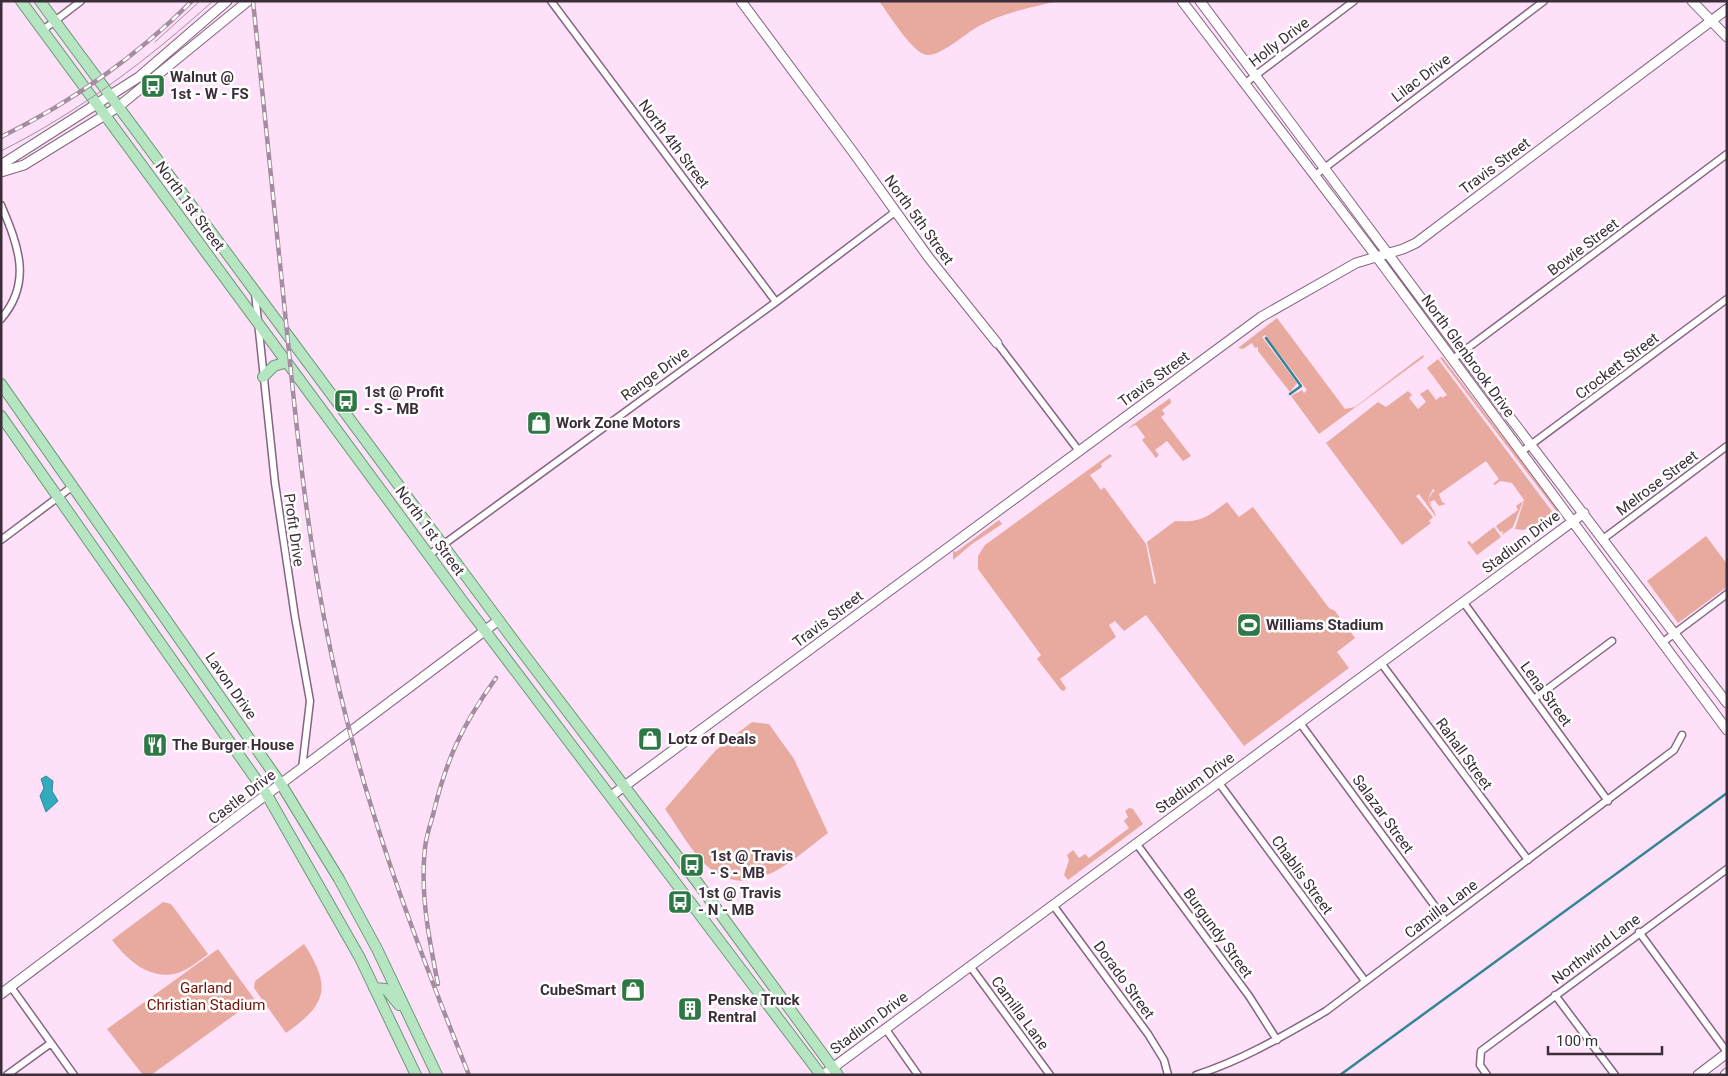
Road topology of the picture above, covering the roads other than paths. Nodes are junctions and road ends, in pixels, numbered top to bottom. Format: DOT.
graph roads {
  1 [pos="21,1"];
  2 [pos="40,1"];
  3 [pos="81,1"];
  4 [pos="227,1"];
  5 [pos="248,1"];
  6 [pos="551,1"];
  7 [pos="741,1"];
  8 [pos="1182,1"];
  9 [pos="1200,1"];
  10 [pos="1354,1"];
  11 [pos="1544,1"];
  12 [pos="1692,1"];
  13 [pos="1727,9"];
  14 [pos="1711,20"];
  15 [pos="55,21"];
  16 [pos="198,27"];
  17 [pos="43,30"];
  18 [pos="1727,36"];
  19 [pos="207,37"];
  20 [pos="1255,76"];
  21 [pos="1244,84"];
  22 [pos="111,96"];
  23 [pos="97,105"];
  24 [pos="118,107"];
  25 [pos="105,116"];
  26 [pos="1727,154"];
  27 [pos="1,166"];
  28 [pos="1324,168"];
  29 [pos="1,172"];
  30 [pos="1314,176"];
  31 [pos="1,205"];
  32 [pos="895,212"];
  33 [pos="1389,254"];
  34 [pos="1376,256"];
  35 [pos="255,293"];
  36 [pos="1727,299"];
  37 [pos="776,302"];
  38 [pos="1,319"];
  39 [pos="258,323"];
  40 [pos="998,343"];
  41 [pos="1463,352"];
  42 [pos="1453,359"];
  43 [pos="287,362"];
  44 [pos="263,377"];
  45 [pos="1,384"];
  46 [pos="1,416"];
  47 [pos="351,422"];
  48 [pos="339,431"];
  49 [pos="1531,445"];
  50 [pos="1727,446"];
  51 [pos="1079,451"];
  52 [pos="1522,452"];
  53 [pos="73,486"];
  54 [pos="57,497"];
  55 [pos="1584,513"];
  56 [pos="1573,521"];
  57 [pos="2,539"];
  58 [pos="1603,539"];
  59 [pos="443,545"];
  60 [pos="429,555"];
  61 [pos="1727,594"];
  62 [pos="1464,602"];
  63 [pos="499,620"];
  64 [pos="486,631"];
  65 [pos="1673,634"];
  66 [pos="1612,641"];
  67 [pos="1663,642"];
  68 [pos="1381,663"];
  69 [pos="1534,699"];
  70 [pos="1727,703"];
  71 [pos="1300,723"];
  72 [pos="1727,730"];
  73 [pos="1682,735"];
  74 [pos="607,765"];
  75 [pos="302,769"];
  76 [pos="594,774"];
  77 [pos="1218,783"];
  78 [pos="282,784"];
  79 [pos="623,787"];
  80 [pos="267,795"];
  81 [pos="611,796"];
  82 [pos="1608,801"];
  83 [pos="1136,843"];
  84 [pos="1528,860"];
  85 [pos="689,872"];
  86 [pos="1726,873"];
  87 [pos="676,882"];
  88 [pos="1053,905"];
  89 [pos="1445,920"];
  90 [pos="1639,932"];
  91 [pos="970,966"];
  92 [pos="1365,981"];
  93 [pos="11,987"];
  94 [pos="374,988"];
  95 [pos="1,994"];
  96 [pos="1555,995"];
  97 [pos="885,1028"];
  98 [pos="420,1037"];
  99 [pos="1277,1040"];
  100 [pos="51,1043"];
  101 [pos="1727,1053"];
  102 [pos="836,1071"];
  103 [pos="7,1075"];
  104 [pos="74,1075"];
  105 [pos="416,1075"];
  106 [pos="437,1075"];
  107 [pos="822,1075"];
  108 [pos="918,1075"];
  109 [pos="1050,1075"];
  110 [pos="1168,1075"];
  111 [pos="1196,1075"];
  112 [pos="1487,1075"];
  113 [pos="1615,1075"];
  114 [pos="1698,1075"];
  1 -- 17 [label="main road, North 1st Street"];
  2 -- 15 [label="main road, North 1st Street"];
  3 -- 15 [label="street"];
  4 -- 16 [label="street"];
  5 -- 19 [label="street"];
  6 -- 37 [label="street, North 4th Street"];
  7 -- 32 [label="street, North 5th Street"];
  8 -- 21 [label="street, North Glenbrook Drive"];
  9 -- 20 [label="street, North Glenbrook Drive"];
  10 -- 20 [label="street, Holly Drive"];
  11 -- 28 [label="street, Lilac Drive"];
  12 -- 14 [label="street"];
  13 -- 14 [label="street, Travis Street"];
  14 -- 18 [label="street"];
  14 -- 33 [label="street, Travis Street"];
  15 -- 17 [label="street"];
  15 -- 22 [label="main road, North 1st Street"];
  16 -- 19 [label="street"];
  16 -- 22 [label="street"];
  17 -- 23 [label="main road, North 1st Street"];
  19 -- 24 [label="street"];
  20 -- 21 [label="street, Holly Drive"];
  20 -- 28 [label="street, North Glenbrook Drive"];
  21 -- 30 [label="street, North Glenbrook Drive"];
  22 -- 23 [label="street"];
  22 -- 24 [label="main road, North 1st Street"];
  23 -- 25 [label="main road, North 1st Street"];
  23 -- 27 [label="street"];
  24 -- 25 [label="street"];
  24 -- 35 [label="main road, North 1st Street"];
  25 -- 29 [label="street"];
  25 -- 39 [label="main road, North 1st Street"];
  26 -- 41 [label="street, Bowie Street"];
  28 -- 30 [label="street, Lilac Drive"];
  28 -- 33 [label="street, North Glenbrook Drive"];
  30 -- 34 [label="street, North Glenbrook Drive"];
  31 -- 38 [label="street"];
  32 -- 37 [label="street, Range Drive"];
  32 -- 40 [label="street, North 5th Street"];
  33 -- 34 [label="street, Travis Street"];
  33 -- 41 [label="street, North Glenbrook Drive"];
  34 -- 42 [label="street, North Glenbrook Drive"];
  34 -- 51 [label="street, Travis Street"];
  35 -- 39 [label="street, Profit Drive"];
  35 -- 47 [label="main road, North 1st Street"];
  36 -- 49 [label="street, Crockett Street"];
  37 -- 59 [label="street, Range Drive"];
  39 -- 43 [label="main road, North 1st Street"];
  39 -- 44 [label="street, Profit Drive"];
  40 -- 51 [label="street, North 5th Street"];
  41 -- 42 [label="street, Bowie Street"];
  41 -- 49 [label="street, North Glenbrook Drive"];
  42 -- 52 [label="street, North Glenbrook Drive"];
  43 -- 44 [label="main road"];
  43 -- 48 [label="main road, North 1st Street"];
  44 -- 75 [label="street, Profit Drive"];
  45 -- 53 [label="main road, Lavon Drive"];
  46 -- 54 [label="main road"];
  47 -- 48 [label="main road"];
  47 -- 59 [label="main road, North 1st Street"];
  48 -- 60 [label="main road, North 1st Street"];
  49 -- 52 [label="street, Crockett Street"];
  49 -- 55 [label="street, North Glenbrook Drive"];
  50 -- 58 [label="street, Melrose Street"];
  51 -- 79 [label="street, Travis Street"];
  52 -- 56 [label="street, North Glenbrook Drive"];
  53 -- 54 [label="street"];
  53 -- 78 [label="main road, Lavon Drive"];
  54 -- 57 [label="street"];
  54 -- 80 [label="main road"];
  55 -- 56 [label="street, Stadium Drive"];
  55 -- 58 [label="street, North Glenbrook Drive"];
  56 -- 62 [label="street, Stadium Drive"];
  56 -- 67 [label="street, North Glenbrook Drive"];
  58 -- 65 [label="street, North Glenbrook Drive"];
  59 -- 60 [label="street, Range Drive"];
  59 -- 63 [label="main road, North 1st Street"];
  60 -- 64 [label="main road, North 1st Street"];
  61 -- 65 [label="street"];
  62 -- 68 [label="street, Stadium Drive"];
  62 -- 69 [label="street, Lena Street"];
  63 -- 64 [label="street, Castle Drive"];
  63 -- 74 [label="main road, North 1st Street"];
  64 -- 75 [label="street, Castle Drive"];
  64 -- 76 [label="main road, North 1st Street"];
  65 -- 67 [label="street"];
  65 -- 70 [label="street, North Glenbrook Drive"];
  66 -- 69 [label="street"];
  67 -- 72 [label="street, North Glenbrook Drive"];
  68 -- 71 [label="street, Stadium Drive"];
  68 -- 84 [label="street, Rahall Street"];
  69 -- 82 [label="street, Lena Street"];
  71 -- 77 [label="street, Stadium Drive"];
  71 -- 89 [label="street, Salazar Street"];
  73 -- 82 [label="street, Camilla Lane"];
  74 -- 76 [label="main road"];
  74 -- 79 [label="main road, North 1st Street"];
  75 -- 78 [label="street, Castle Drive"];
  76 -- 81 [label="main road, North 1st Street"];
  77 -- 83 [label="street, Stadium Drive"];
  77 -- 92 [label="street, Chablis Street"];
  78 -- 80 [label="street, Castle Drive"];
  78 -- 98 [label="main road, Lavon Drive"];
  79 -- 81 [label="street, Travis Street"];
  79 -- 85 [label="main road, North 1st Street"];
  80 -- 93 [label="street, Castle Drive"];
  80 -- 94 [label="main road"];
  81 -- 87 [label="main road, North 1st Street"];
  82 -- 84 [label="street, Camilla Lane"];
  83 -- 88 [label="street, Stadium Drive"];
  83 -- 99 [label="street, Burgundy Street"];
  84 -- 89 [label="street, Camilla Lane"];
  85 -- 87 [label="main road"];
  85 -- 102 [label="main road, North 1st Street"];
  86 -- 90 [label="street, Northwind Lane"];
  87 -- 107 [label="main road, North 1st Street"];
  88 -- 91 [label="street, Stadium Drive"];
  88 -- 110 [label="street, Dorado Street"];
  89 -- 92 [label="street, Camilla Lane"];
  90 -- 96 [label="street, Northwind Lane"];
  90 -- 101 [label="street"];
  91 -- 97 [label="street, Stadium Drive"];
  91 -- 109 [label="street, Camilla Lane"];
  92 -- 99 [label="street, Camilla Lane"];
  93 -- 95 [label="street, Castle Drive"];
  93 -- 100 [label="street"];
  94 -- 98 [label="main road"];
  94 -- 105 [label="main road"];
  96 -- 112 [label="street, Northwind Lane"];
  96 -- 113 [label="street"];
  97 -- 102 [label="street, Stadium Drive"];
  97 -- 108 [label="street"];
  98 -- 106 [label="main road, Lavon Drive"];
  99 -- 111 [label="street, Camilla Lane"];
  100 -- 103 [label="street"];
  100 -- 104 [label="street"];
  101 -- 114 [label="street"];
  102 -- 107 [label="street, Stadium Drive"];
}
